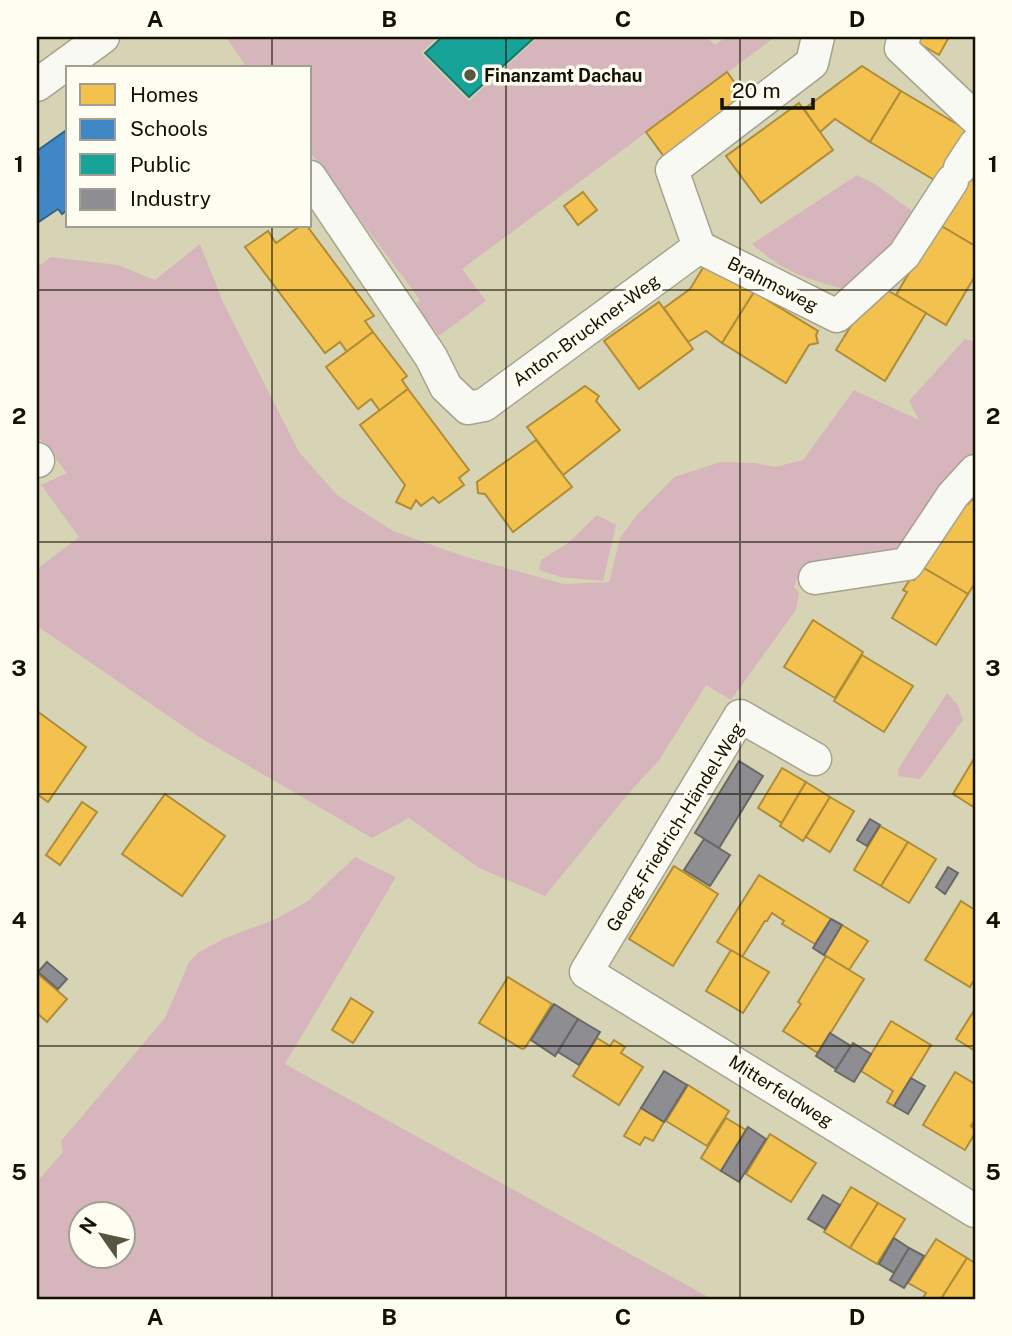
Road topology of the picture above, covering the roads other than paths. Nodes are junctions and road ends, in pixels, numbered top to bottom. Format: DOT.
graph roads {
  1 [pos="103,37"];
  2 [pos="817,37"];
  3 [pos="904,37"];
  4 [pos="37,84"];
  5 [pos="975,118"];
  6 [pos="962,165"];
  7 [pos="312,180"];
  8 [pos="699,247"];
  9 [pos="975,471"];
  10 [pos="815,578"];
  11 [pos="815,759"];
  12 [pos="586,972"];
  13 [pos="975,1211"];
  1 -- 4 [label="street"];
  2 -- 8 [label="street"];
  3 -- 5 [label="street"];
  6 -- 8 [label="street, Brahmsweg"];
  7 -- 8 [label="street, Anton-Bruckner-Weg"];
  9 -- 10 [label="street"];
  11 -- 12 [label="street, Georg-Friedrich-Händel-Weg"];
  12 -- 13 [label="street, Mitterfeldweg"];
}
